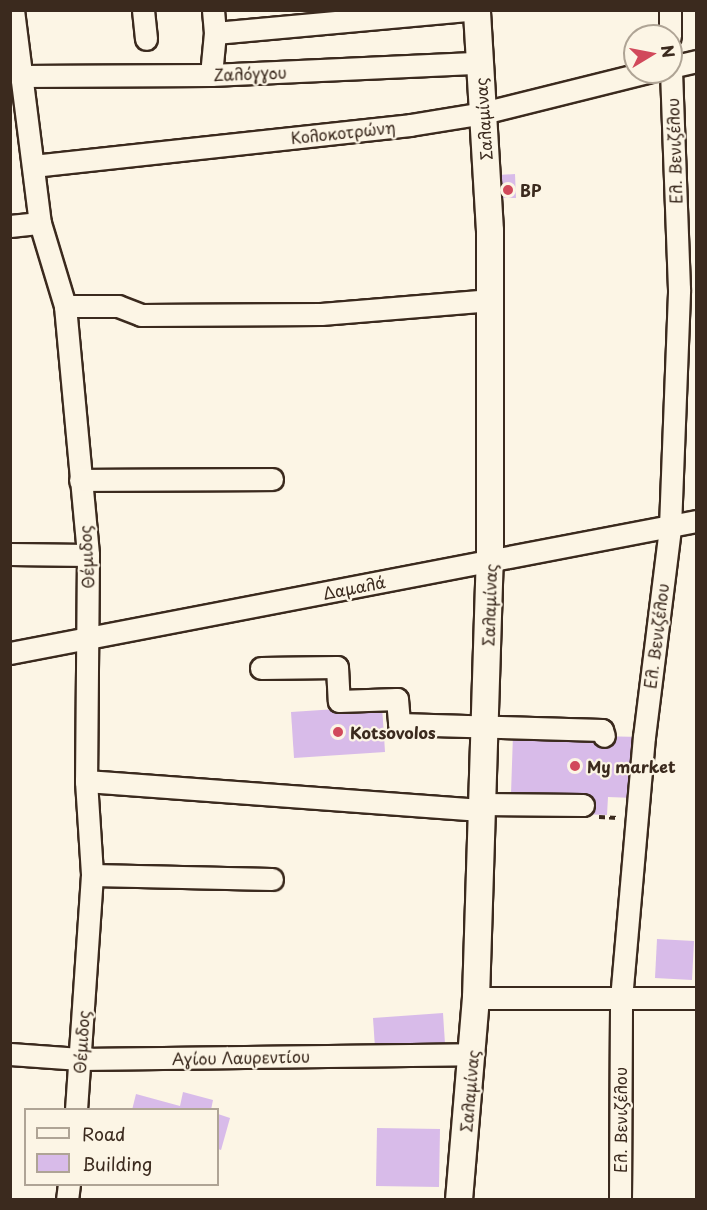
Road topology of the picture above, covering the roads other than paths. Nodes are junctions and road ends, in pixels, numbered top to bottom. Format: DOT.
graph roads {
  1 [pos="13,10"];
  2 [pos="143,10"];
  3 [pos="213,10"];
  4 [pos="467,10"];
  5 [pos="477,10"];
  6 [pos="215,33"];
  7 [pos="146,39"];
  8 [pos="479,63"];
  9 [pos="211,75"];
  10 [pos="20,76"];
  11 [pos="623,78"];
  12 [pos="672,84"];
  13 [pos="483,113"];
  14 [pos="33,166"];
  15 [pos="40,223"];
  16 [pos="687,224"];
  17 [pos="10,226"];
  18 [pos="491,300"];
  19 [pos="65,306"];
  20 [pos="272,479"];
  21 [pos="80,480"];
  22 [pos="696,521"];
  23 [pos="670,527"];
  24 [pos="10,554"];
  25 [pos="88,555"];
  26 [pos="490,561"];
  27 [pos="88,638"];
  28 [pos="10,653"];
  29 [pos="261,668"];
  30 [pos="484,726"];
  31 [pos="604,736"];
  32 [pos="86,781"];
  33 [pos="583,805"];
  34 [pos="481,807"];
  35 [pos="92,875"];
  36 [pos="272,879"];
  37 [pos="476,998"];
  38 [pos="696,998"];
  39 [pos="621,999"];
  40 [pos="10,1054"];
  41 [pos="472,1054"];
  42 [pos="80,1059"];
  43 [pos="75,1108"];
  44 [pos="459,1200"];
  45 [pos="620,1200"];
  1 -- 10 [label="street, Θέμιδος"];
  2 -- 7 [label="street"];
  3 -- 6 [label="street"];
  4 -- 6 [label="street"];
  5 -- 8 [label="main road, Σαλαμίνας"];
  6 -- 9 [label="street"];
  8 -- 9 [label="street, Ζαλόγγου"];
  8 -- 13 [label="main road, Σαλαμίνας"];
  9 -- 10 [label="street, Ζαλόγγου"];
  10 -- 14 [label="street, Θέμιδος"];
  11 -- 13 [label="street, Κολοκοτρώνη"];
  12 -- 16 [label="street, Ελ. Βενιζέλου"];
  13 -- 14 [label="street, Κολοκοτρώνη"];
  13 -- 18 [label="main road, Σαλαμίνας"];
  14 -- 15 [label="street, Θέμιδος"];
  15 -- 17 [label="street"];
  15 -- 19 [label="street, Θέμιδος"];
  16 -- 23 [label="street, Ελ. Βενιζέλου"];
  18 -- 19 [label="street"];
  18 -- 26 [label="main road, Σαλαμίνας"];
  19 -- 21 [label="street, Θέμιδος"];
  20 -- 21 [label="street"];
  21 -- 25 [label="street, Θέμιδος"];
  22 -- 23 [label="street, Δαμαλά"];
  23 -- 26 [label="street, Δαμαλά"];
  23 -- 39 [label="street, Ελ. Βενιζέλου"];
  24 -- 25 [label="street"];
  25 -- 27 [label="street, Θέμιδος"];
  26 -- 27 [label="street, Δαμαλά"];
  26 -- 30 [label="main road, Σαλαμίνας"];
  27 -- 28 [label="street, Δαμαλά"];
  27 -- 32 [label="street, Θέμιδος"];
  29 -- 30 [label="street"];
  30 -- 31 [label="street"];
  30 -- 34 [label="main road, Σαλαμίνας"];
  32 -- 34 [label="street"];
  32 -- 35 [label="street, Θέμιδος"];
  33 -- 34 [label="street"];
  34 -- 37 [label="main road, Σαλαμίνας"];
  35 -- 36 [label="street"];
  35 -- 42 [label="street, Θέμιδος"];
  37 -- 39 [label="street"];
  37 -- 41 [label="main road, Σαλαμίνας"];
  38 -- 39 [label="street"];
  39 -- 45 [label="street, Ελ. Βενιζέλου"];
  40 -- 42 [label="street, Αγίου Λαυρεντίου"];
  41 -- 42 [label="street, Αγίου Λαυρεντίου"];
  41 -- 44 [label="main road, Σαλαμίνας"];
  42 -- 43 [label="street, Θέμιδος"];
}
